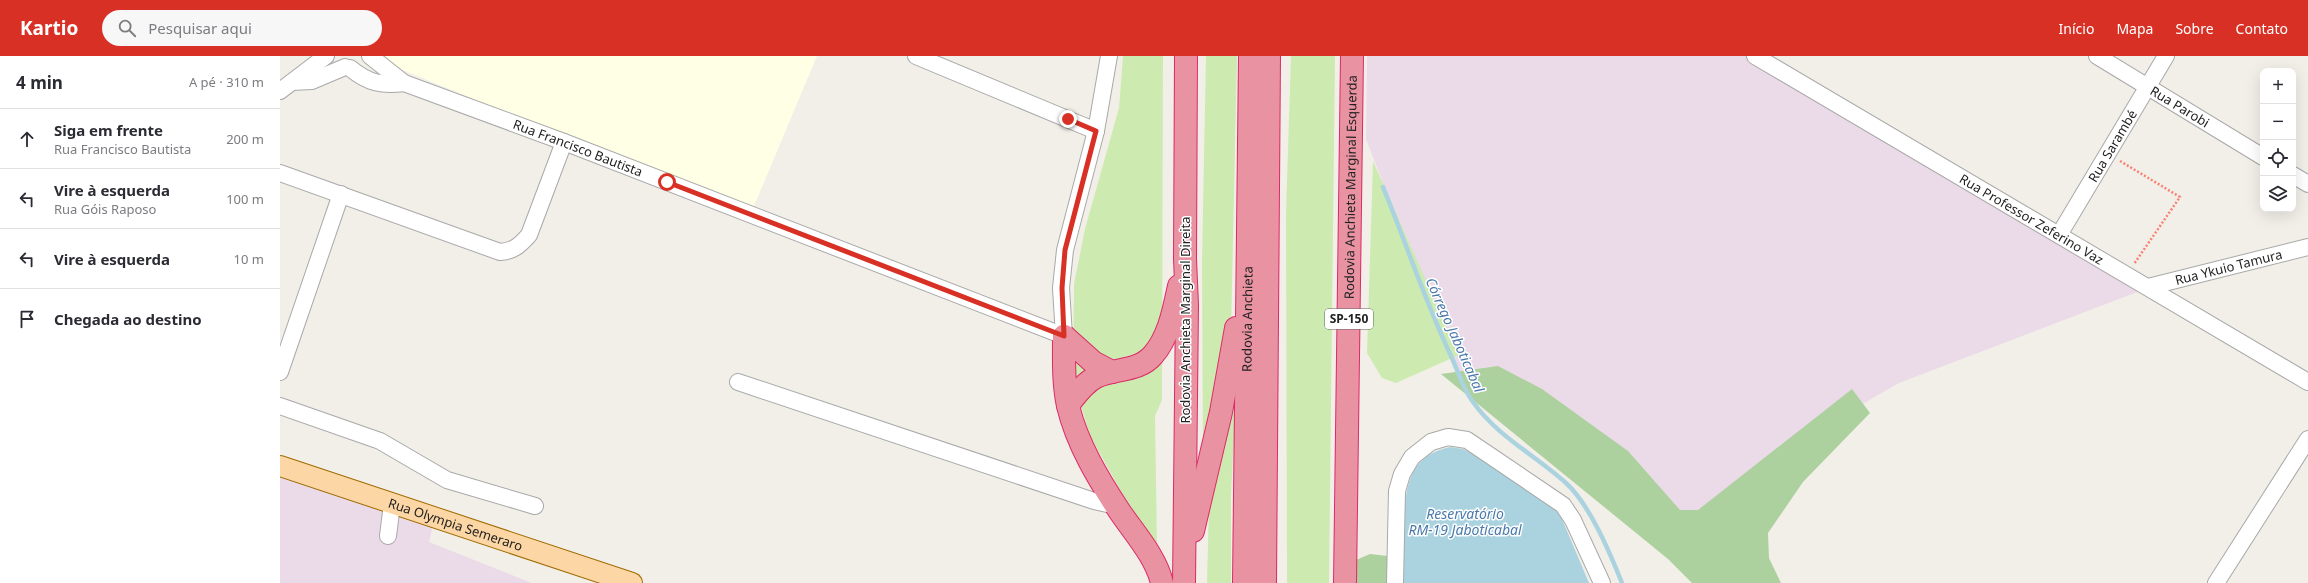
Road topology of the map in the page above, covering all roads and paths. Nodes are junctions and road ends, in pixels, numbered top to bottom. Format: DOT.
graph roads {
  1 [pos="326,56"];
  2 [pos="364,56"];
  3 [pos="370,56"];
  4 [pos="916,56"];
  5 [pos="1109,56"];
  6 [pos="1186,56"];
  7 [pos="1250,56"];
  8 [pos="1269,56"];
  9 [pos="1352,56"];
  10 [pos="1755,56"];
  11 [pos="2097,56"];
  12 [pos="2166,56"];
  13 [pos="344,64"];
  14 [pos="404,83"];
  15 [pos="286,86"];
  16 [pos="2148,87"];
  17 [pos="1096,131"];
  18 [pos="564,142"];
  19 [pos="2108,154"];
  20 [pos="2260,155"];
  21 [pos="280,173"];
  22 [pos="2295,176"];
  23 [pos="2308,184"];
  24 [pos="341,194"];
  25 [pos="2059,236"];
  26 [pos="2308,247"];
  27 [pos="1248,250"];
  28 [pos="1185,259"];
  29 [pos="2127,275"];
  30 [pos="2148,287"];
  31 [pos="1064,336"];
  32 [pos="280,372"];
  33 [pos="1112,372"];
  34 [pos="738,382"];
  35 [pos="2308,382"];
  36 [pos="1068,405"];
  37 [pos="280,406"];
  38 [pos="2308,439"];
  39 [pos="280,466"];
  40 [pos="392,504"];
  41 [pos="535,506"];
  42 [pos="1116,506"];
  43 [pos="388,536"];
  44 [pos="1184,577"];
  45 [pos="632,583"];
  46 [pos="1162,583"];
  47 [pos="1244,583"];
  48 [pos="1265,583"];
  49 [pos="1345,583"];
  50 [pos="1395,583"];
  51 [pos="1602,583"];
  52 [pos="2216,583"];
  1 -- 15 [label="street"];
  2 -- 13 [label="street"];
  3 -- 14 [label="street, Rua Francisco Bautista"];
  4 -- 17 [label="street"];
  5 -- 17 [label="street"];
  6 -- 28 [label="highway, Rodovia Anchieta Marginal Direita"];
  7 -- 27 [label="highway, Rodovia Anchieta"];
  8 -- 48 [label="highway, Rodovia Anchieta"];
  9 -- 49 [label="highway, Rodovia Anchieta Marginal Esquerda / SP-150"];
  10 -- 25 [label="street, Rua Professor Zeferino Vaz"];
  11 -- 16 [label="street, Rua Parobi"];
  12 -- 16 [label="street, Rua Sarambé"];
  13 -- 14 [label="street, Rua Francisco Bautista"];
  13 -- 15 [label="street"];
  14 -- 18 [label="street, Rua Francisco Bautista"];
  16 -- 19 [label="street, Rua Sarambé"];
  16 -- 20 [label="street, Rua Parobi"];
  17 -- 31 [label="street"];
  18 -- 24 [label="street"];
  18 -- 31 [label="street, Rua Francisco Bautista"];
  19 -- 25 [label="street, Rua Sarambé"];
  19 -- 29 [label="path"];
  21 -- 24 [label="street"];
  22 -- 23 [label="street"];
  24 -- 32 [label="street"];
  25 -- 29 [label="street, Rua Professor Zeferino Vaz"];
  26 -- 30 [label="street, Rua Ykuio Tamura"];
  27 -- 44 [label="highway"];
  27 -- 47 [label="highway, Rodovia Anchieta"];
  28 -- 33 [label="highway"];
  28 -- 44 [label="highway, Rodovia Anchieta Marginal Direita"];
  29 -- 30 [label="street, Rua Professor Zeferino Vaz"];
  30 -- 35 [label="street, Rua Professor Zeferino Vaz"];
  31 -- 33 [label="highway"];
  31 -- 36 [label="highway"];
  33 -- 36 [label="highway"];
  34 -- 42 [label="street"];
  36 -- 42 [label="highway"];
  37 -- 41 [label="street"];
  38 -- 52 [label="street"];
  39 -- 40 [label="main road, Rua Olympia Semeraro"];
  40 -- 43 [label="street"];
  40 -- 45 [label="main road, Rua Olympia Semeraro"];
  42 -- 46 [label="highway"];
  50 -- 51 [label="street"];
}
